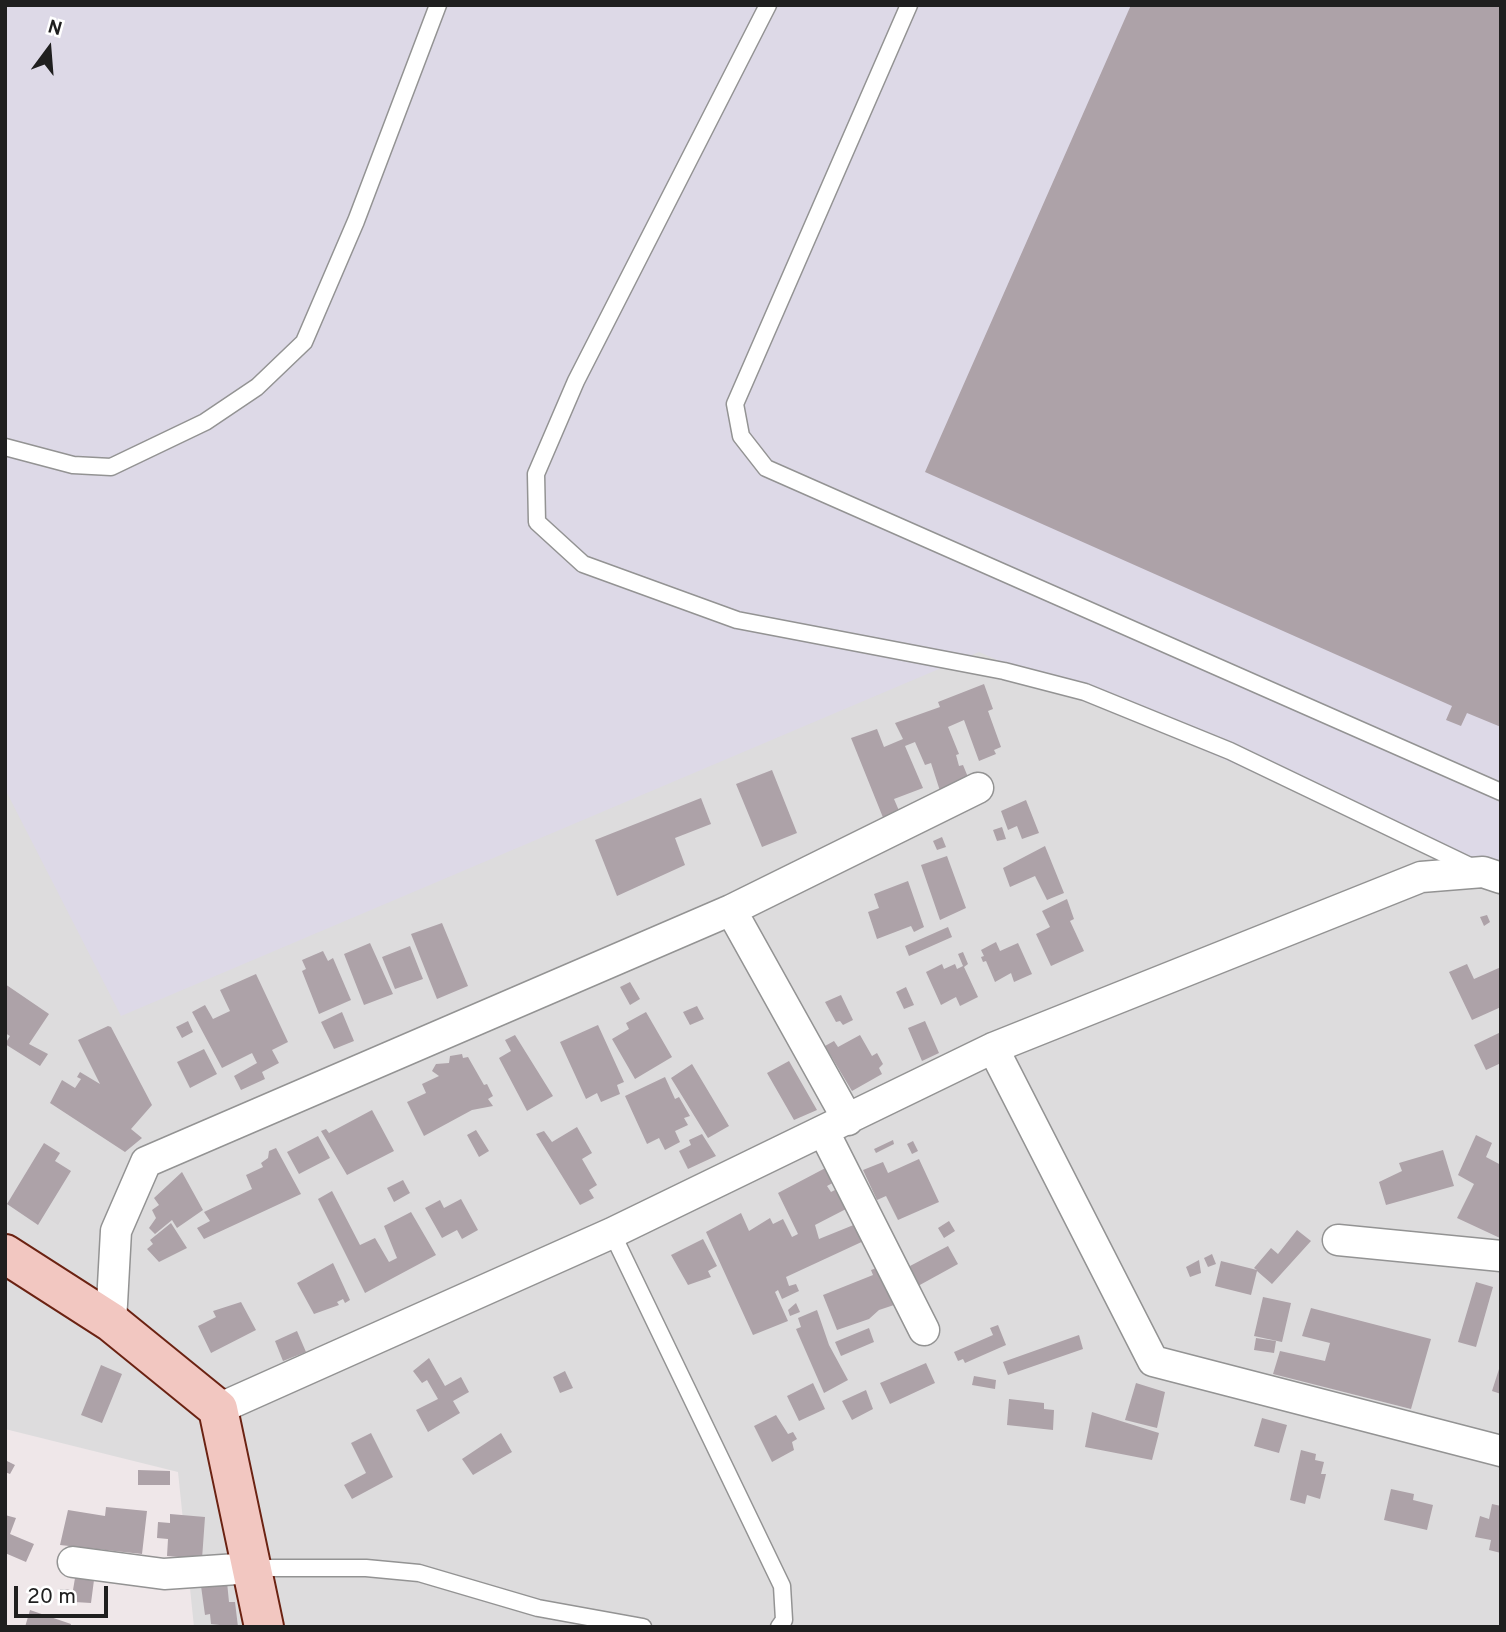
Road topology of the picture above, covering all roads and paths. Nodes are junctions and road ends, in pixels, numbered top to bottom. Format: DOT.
graph roads {
  1 [pos="438,5"];
  2 [pos="768,5"];
  3 [pos="909,5"];
  4 [pos="5,447"];
  5 [pos="978,788"];
  6 [pos="1501,792"];
  7 [pos="1492,875"];
  8 [pos="731,910"];
  9 [pos="993,1048"];
  10 [pos="836,1126"];
  11 [pos="612,1233"];
  12 [pos="1338,1240"];
  13 [pos="5,1254"];
  14 [pos="1501,1256"];
  15 [pos="111,1322"];
  16 [pos="924,1330"];
  17 [pos="218,1409"];
  18 [pos="1501,1451"];
  19 [pos="72,1562"];
  20 [pos="252,1568"];
  21 [pos="264,1627"];
  22 [pos="643,1627"];
  23 [pos="779,1627"];
  1 -- 4 [label="lane"];
  2 -- 7 [label="lane"];
  3 -- 6 [label="lane"];
  5 -- 8 [label="street"];
  7 -- 9 [label="street"];
  8 -- 10 [label="street"];
  8 -- 15 [label="street"];
  9 -- 10 [label="street"];
  9 -- 18 [label="street"];
  10 -- 11 [label="street"];
  10 -- 16 [label="street"];
  11 -- 17 [label="street"];
  11 -- 23 [label="lane"];
  12 -- 14 [label="street"];
  13 -- 15 [label="main road"];
  15 -- 17 [label="main road"];
  17 -- 20 [label="main road"];
  19 -- 20 [label="street"];
  20 -- 21 [label="main road"];
  20 -- 22 [label="lane"];
}
